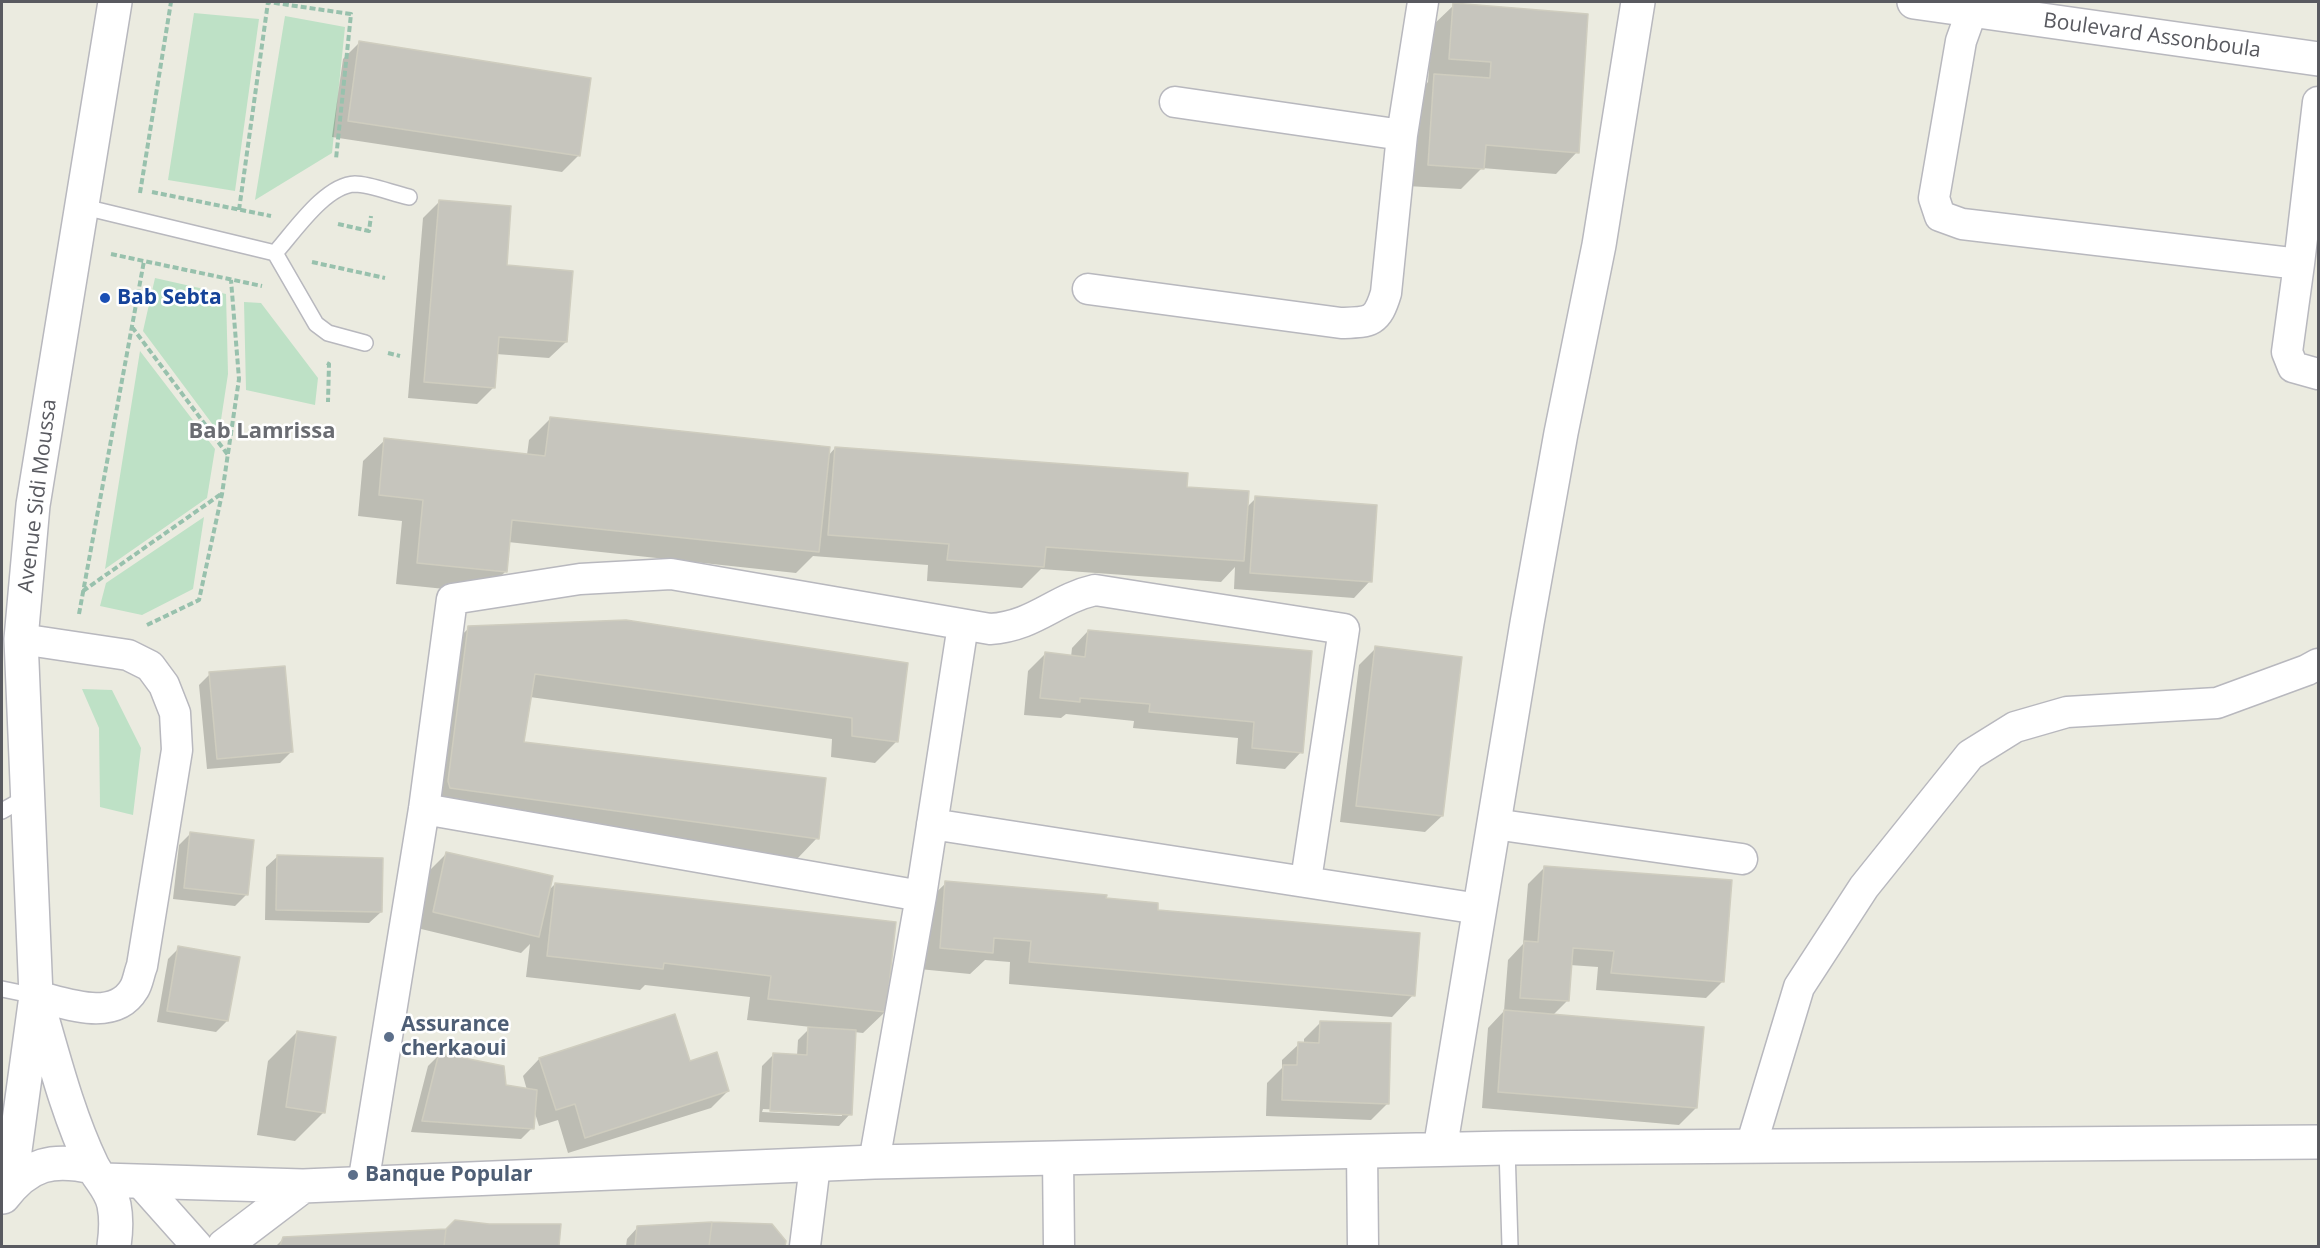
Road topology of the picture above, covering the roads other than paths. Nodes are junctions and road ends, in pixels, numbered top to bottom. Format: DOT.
graph roads {
  1 [pos="115,2"];
  2 [pos="1423,2"];
  3 [pos="1638,2"];
  4 [pos="1914,2"];
  5 [pos="1973,6"];
  6 [pos="2319,59"];
  7 [pos="1175,102"];
  8 [pos="2319,102"];
  9 [pos="1402,135"];
  10 [pos="409,197"];
  11 [pos="81,206"];
  12 [pos="275,253"];
  13 [pos="2299,264"];
  14 [pos="1088,289"];
  15 [pos="365,343"];
  16 [pos="2319,374"];
  17 [pos="963,625"];
  18 [pos="21,639"];
  19 [pos="2319,664"];
  20 [pos="14,804"];
  21 [pos="424,809"];
  22 [pos="932,824"];
  23 [pos="1494,824"];
  24 [pos="1742,859"];
  25 [pos="1306,880"];
  26 [pos="921,896"];
  27 [pos="1479,909"];
  28 [pos="2,989"];
  29 [pos="36,996"];
  30 [pos="2319,1142"];
  31 [pos="1751,1146"];
  32 [pos="1507,1148"];
  33 [pos="1440,1149"];
  34 [pos="1362,1151"];
  35 [pos="1058,1158"];
  36 [pos="874,1162"];
  37 [pos="815,1165"];
  38 [pos="98,1174"];
  39 [pos="140,1182"];
  40 [pos="363,1184"];
  41 [pos="303,1186"];
  42 [pos="6,1193"];
  43 [pos="114,1246"];
  44 [pos="197,1246"];
  45 [pos="224,1246"];
  46 [pos="805,1246"];
  47 [pos="1059,1246"];
  48 [pos="1363,1246"];
  49 [pos="1510,1246"];
  1 -- 11 [label="street, Avenue Sidi Moussa"];
  2 -- 9 [label="street"];
  3 -- 23 [label="street"];
  4 -- 5 [label="street, Boulevard Assonboula"];
  5 -- 6 [label="street, Boulevard Assonboula"];
  5 -- 13 [label="street"];
  7 -- 9 [label="street"];
  8 -- 13 [label="street"];
  9 -- 14 [label="street"];
  10 -- 12 [label="lane"];
  11 -- 12 [label="lane"];
  11 -- 18 [label="street, Avenue Sidi Moussa"];
  12 -- 15 [label="lane"];
  13 -- 16 [label="street"];
  17 -- 21 [label="street"];
  17 -- 22 [label="street"];
  17 -- 25 [label="street"];
  18 -- 20 [label="street, Avenue Sidi Moussa"];
  18 -- 29 [label="street"];
  19 -- 31 [label="street"];
  20 -- 29 [label="street, Avenue Sidi Moussa"];
  21 -- 26 [label="street"];
  21 -- 40 [label="street"];
  22 -- 25 [label="street"];
  22 -- 26 [label="street"];
  23 -- 24 [label="street"];
  23 -- 27 [label="street"];
  25 -- 27 [label="street"];
  26 -- 36 [label="street"];
  27 -- 33 [label="street"];
  28 -- 29 [label="lane"];
  29 -- 38 [label="street, Avenue Sidi Moussa"];
  29 -- 42 [label="street, Avenue Sidi Moussa"];
  30 -- 31 [label="street"];
  31 -- 32 [label="street"];
  32 -- 33 [label="street"];
  32 -- 49 [label="lane"];
  33 -- 34 [label="street"];
  34 -- 35 [label="street"];
  34 -- 48 [label="street"];
  35 -- 36 [label="street"];
  35 -- 47 [label="street"];
  36 -- 37 [label="street"];
  37 -- 40 [label="street"];
  37 -- 46 [label="street"];
  38 -- 39 [label="street"];
  38 -- 42 [label="street"];
  38 -- 43 [label="street, Avenue Sidi Moussa"];
  39 -- 41 [label="street"];
  39 -- 44 [label="street"];
  40 -- 41 [label="street"];
  41 -- 45 [label="street"];
}
